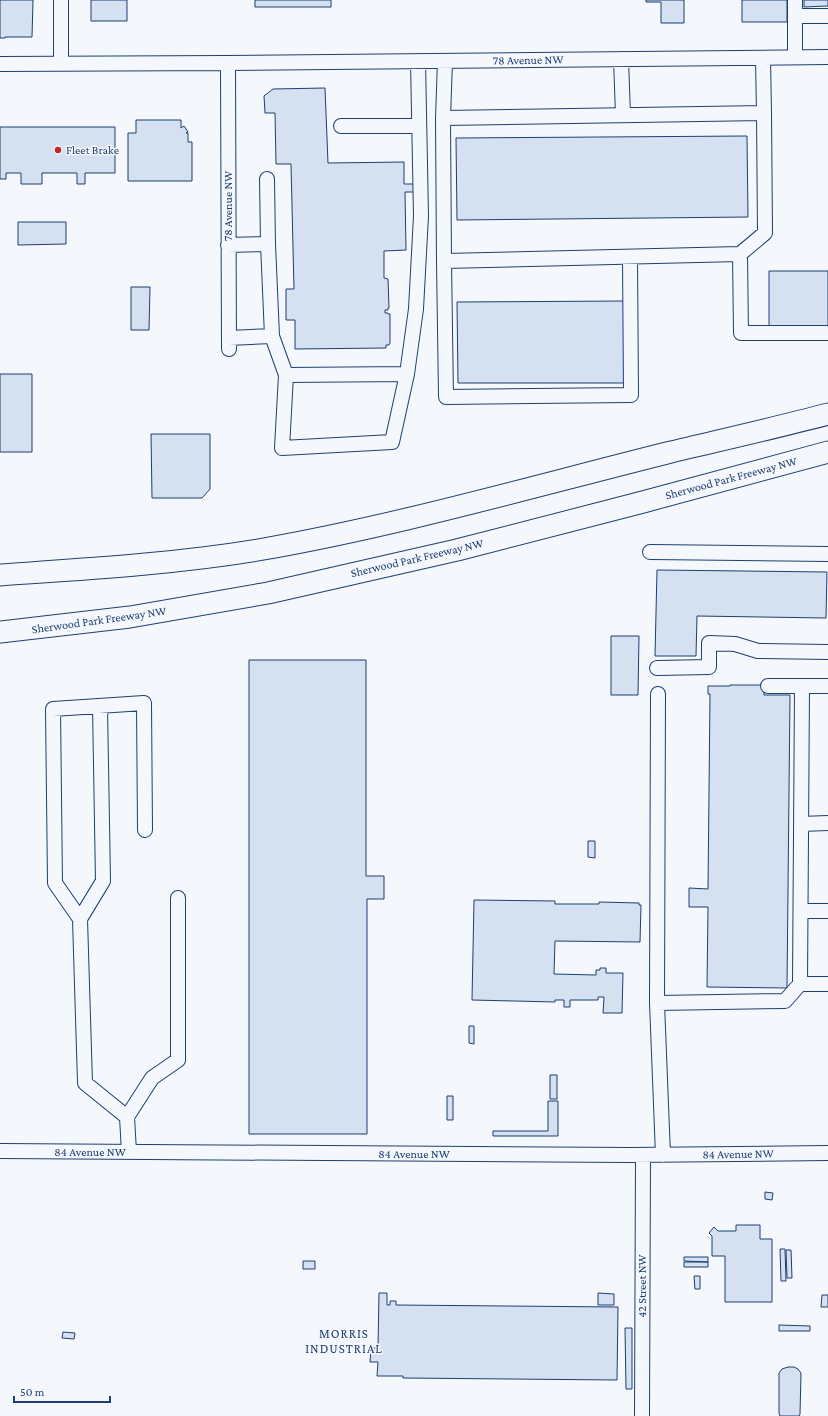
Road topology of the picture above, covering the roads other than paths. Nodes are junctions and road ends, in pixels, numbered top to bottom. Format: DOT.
graph roads {
  1 [pos="61,0"];
  2 [pos="795,0"];
  3 [pos="795,16"];
  4 [pos="828,16"];
  5 [pos="795,57"];
  6 [pos="828,57"];
  7 [pos="763,58"];
  8 [pos="622,59"];
  9 [pos="418,61"];
  10 [pos="445,61"];
  11 [pos="228,63"];
  12 [pos="0,64"];
  13 [pos="61,64"];
  14 [pos="764,113"];
  15 [pos="623,115"];
  16 [pos="443,118"];
  17 [pos="340,126"];
  18 [pos="419,126"];
  19 [pos="267,179"];
  20 [pos="268,244"];
  21 [pos="228,245"];
  22 [pos="740,254"];
  23 [pos="630,257"];
  24 [pos="444,262"];
  25 [pos="828,334"];
  26 [pos="272,336"];
  27 [pos="407,374"];
  28 [pos="286,375"];
  29 [pos="828,414"];
  30 [pos="828,452"];
  31 [pos="650,552"];
  32 [pos="828,554"];
  33 [pos="0,575"];
  34 [pos="0,632"];
  35 [pos="828,652"];
  36 [pos="657,668"];
  37 [pos="768,686"];
  38 [pos="802,686"];
  39 [pos="828,686"];
  40 [pos="658,694"];
  41 [pos="100,706"];
  42 [pos="801,824"];
  43 [pos="828,824"];
  44 [pos="145,830"];
  45 [pos="178,898"];
  46 [pos="801,911"];
  47 [pos="828,911"];
  48 [pos="80,919"];
  49 [pos="800,984"];
  50 [pos="828,984"];
  51 [pos="657,1003"];
  52 [pos="128,1117"];
  53 [pos="0,1151"];
  54 [pos="129,1152"];
  55 [pos="828,1153"];
  56 [pos="643,1155"];
  57 [pos="664,1155"];
  58 [pos="642,1416"];
  1 -- 13 [label="street"];
  2 -- 3 [label="street"];
  3 -- 4 [label="street"];
  3 -- 5 [label="street"];
  5 -- 6 [label="street, 78 Avenue NW"];
  5 -- 7 [label="street, 78 Avenue NW"];
  7 -- 8 [label="street, 78 Avenue NW"];
  7 -- 14 [label="street"];
  8 -- 10 [label="street, 78 Avenue NW"];
  8 -- 15 [label="street"];
  9 -- 10 [label="street, 78 Avenue NW"];
  9 -- 11 [label="street, 78 Avenue NW"];
  9 -- 18 [label="street"];
  10 -- 16 [label="street"];
  11 -- 13 [label="street, 78 Avenue NW"];
  11 -- 21 [label="street, 78 Avenue NW"];
  12 -- 13 [label="street, 78 Avenue NW"];
  14 -- 15 [label="street"];
  14 -- 22 [label="street"];
  15 -- 16 [label="street"];
  16 -- 24 [label="street"];
  17 -- 18 [label="street"];
  18 -- 27 [label="street"];
  19 -- 20 [label="street"];
  20 -- 21 [label="street"];
  20 -- 26 [label="street"];
  21 -- 26 [label="street, 78 Avenue NW"];
  22 -- 23 [label="street"];
  22 -- 25 [label="street"];
  23 -- 24 [label="street"];
  23 -- 24 [label="street"];
  26 -- 28 [label="street"];
  27 -- 28 [label="street"];
  27 -- 28 [label="street"];
  29 -- 33 [label="highway"];
  30 -- 34 [label="highway, Sherwood Park Freeway NW"];
  31 -- 32 [label="street"];
  35 -- 36 [label="street"];
  37 -- 38 [label="street"];
  38 -- 39 [label="street"];
  38 -- 42 [label="street"];
  40 -- 51 [label="street"];
  41 -- 44 [label="street"];
  41 -- 48 [label="street"];
  41 -- 48 [label="street"];
  42 -- 43 [label="street"];
  42 -- 46 [label="street"];
  45 -- 52 [label="street"];
  46 -- 47 [label="street"];
  46 -- 49 [label="street"];
  48 -- 52 [label="street"];
  49 -- 50 [label="street"];
  49 -- 51 [label="street"];
  51 -- 57 [label="street"];
  52 -- 54 [label="street"];
  53 -- 54 [label="street, 84 Avenue NW"];
  54 -- 56 [label="street, 84 Avenue NW"];
  55 -- 57 [label="street, 84 Avenue NW"];
  56 -- 57 [label="street, 84 Avenue NW"];
  56 -- 58 [label="street, 42 Street NW"];
}
